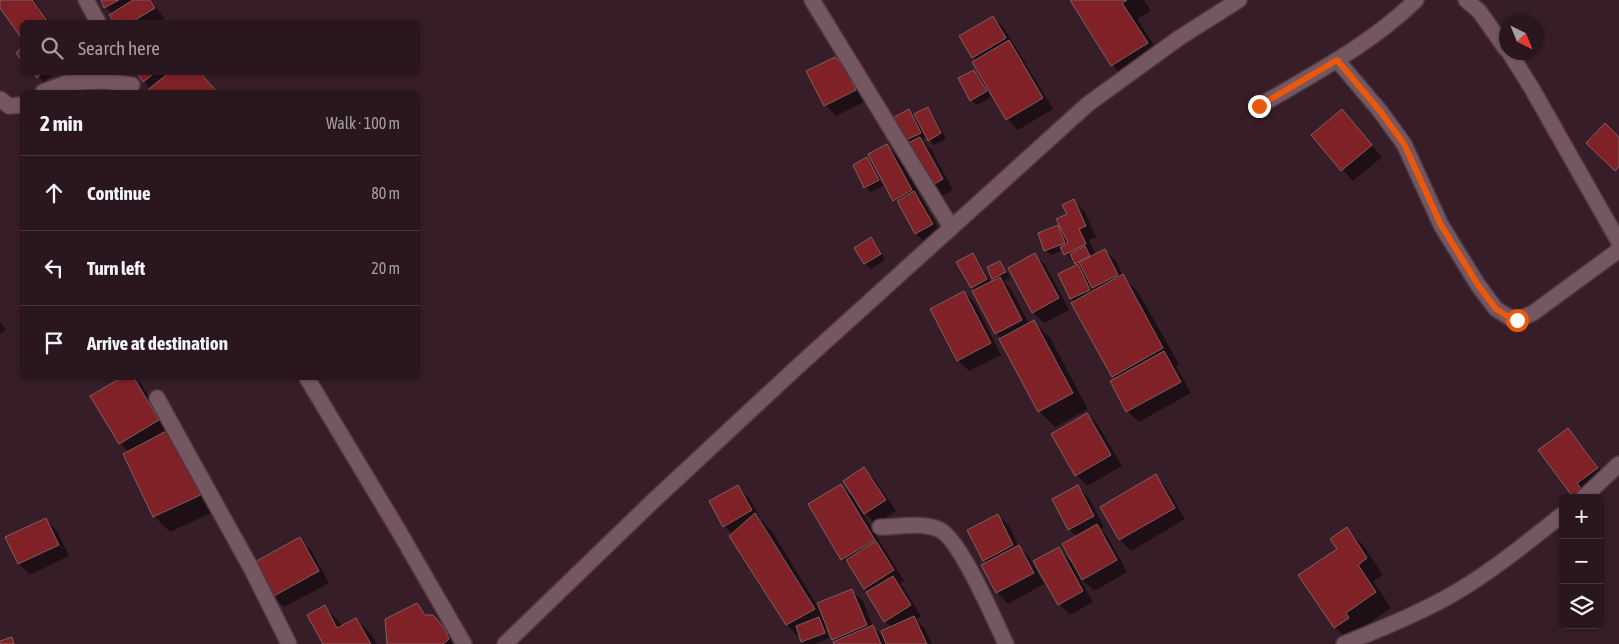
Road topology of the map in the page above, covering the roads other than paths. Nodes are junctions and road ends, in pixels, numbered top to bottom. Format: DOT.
graph roads {
  1 [pos="86,0"];
  2 [pos="812,0"];
  3 [pos="1239,0"];
  4 [pos="1416,0"];
  5 [pos="1466,0"];
  6 [pos="97,20"];
  7 [pos="1499,38"];
  8 [pos="1337,60"];
  9 [pos="1514,60"];
  10 [pos="131,83"];
  11 [pos="48,90"];
  12 [pos="0,99"];
  13 [pos="20,104"];
  14 [pos="1259,106"];
  15 [pos="951,227"];
  16 [pos="1619,242"];
  17 [pos="1619,250"];
  18 [pos="308,380"];
  19 [pos="158,398"];
  20 [pos="1619,464"];
  21 [pos="1587,494"];
  22 [pos="1559,517"];
  23 [pos="880,526"];
  24 [pos="289,644"];
  25 [pos="464,644"];
  26 [pos="505,644"];
  27 [pos="1006,644"];
  28 [pos="1344,644"];
  1 -- 6 [label="street"];
  2 -- 15 [label="street"];
  3 -- 15 [label="street"];
  4 -- 8 [label="street"];
  5 -- 7 [label="street"];
  8 -- 14 [label="street"];
  8 -- 17 [label="street"];
  9 -- 16 [label="street"];
  10 -- 11 [label="street"];
  12 -- 13 [label="street"];
  15 -- 26 [label="street"];
  18 -- 25 [label="street"];
  19 -- 24 [label="street"];
  20 -- 21 [label="street"];
  22 -- 28 [label="street"];
  23 -- 27 [label="street"];
}
